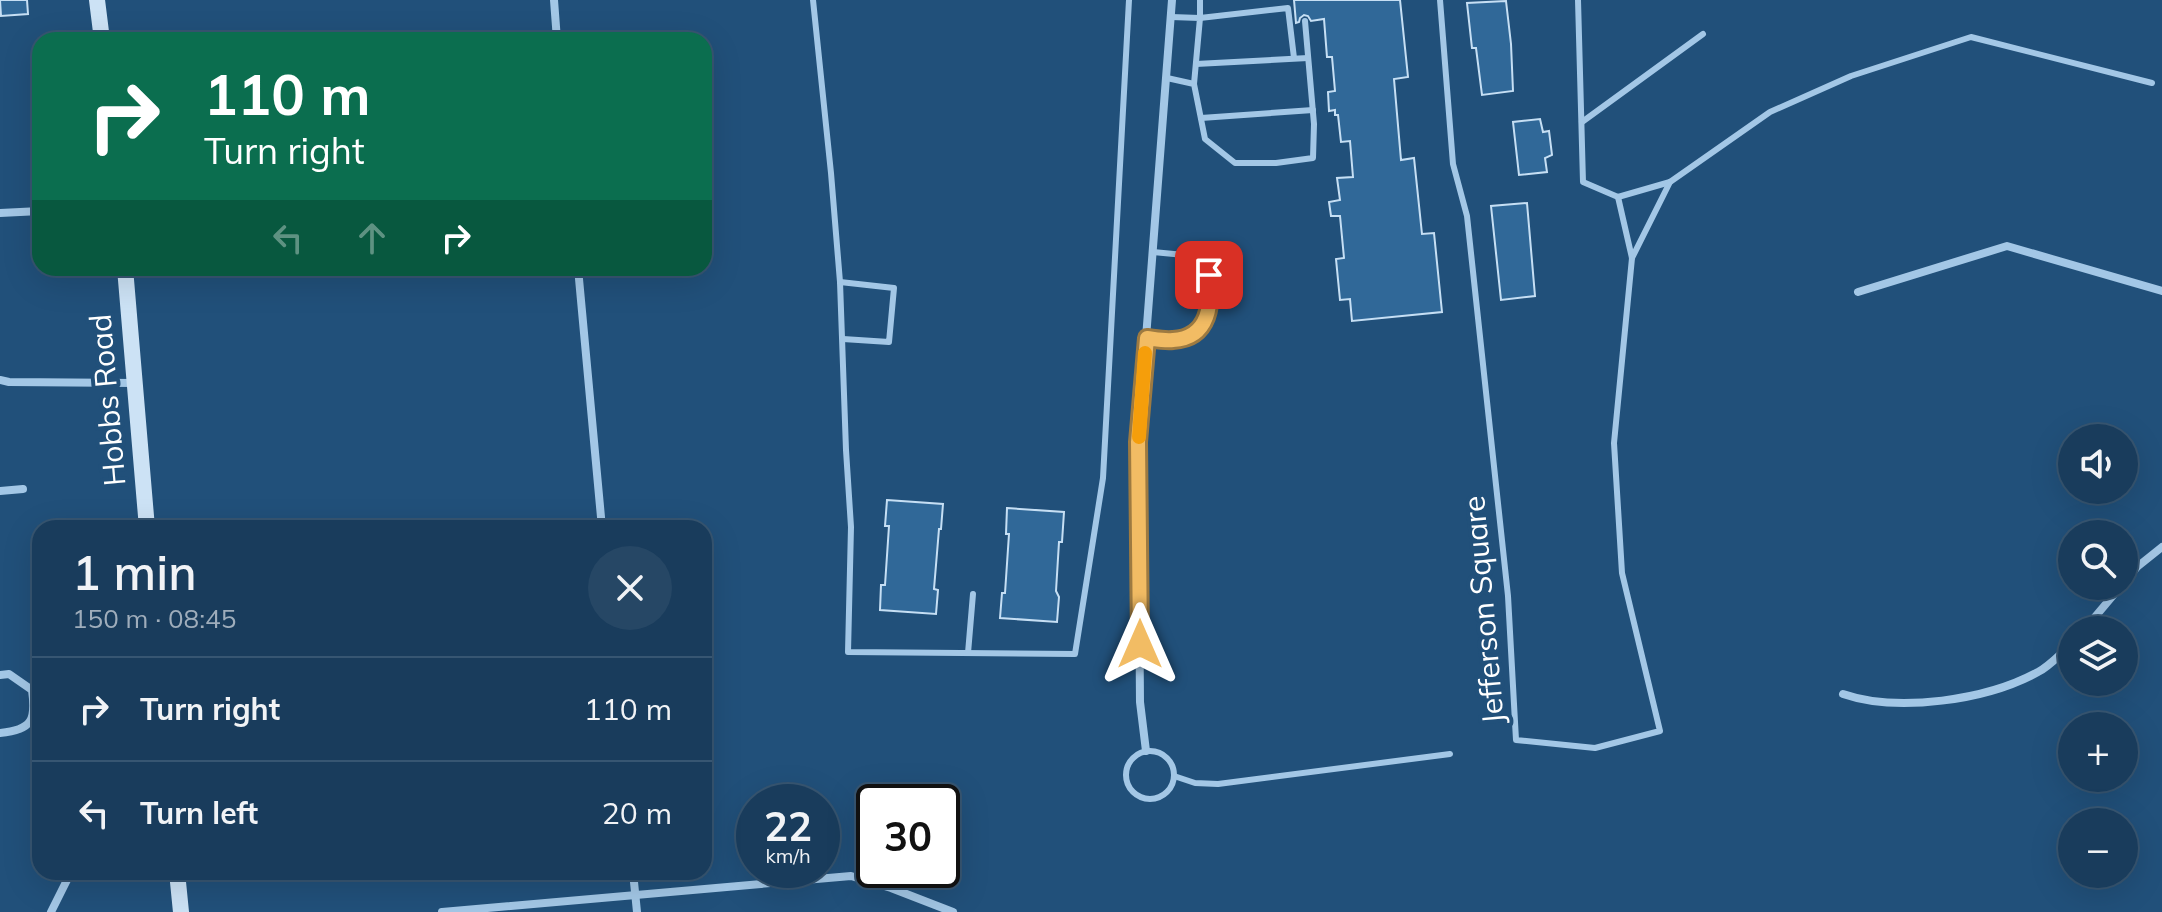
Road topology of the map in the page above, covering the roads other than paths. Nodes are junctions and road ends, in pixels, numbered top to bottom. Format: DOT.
graph roads {
  1 [pos="97,0"];
  2 [pos="554,0"];
  3 [pos="813,0"];
  4 [pos="1129,0"];
  5 [pos="1172,0"];
  6 [pos="1200,0"];
  7 [pos="1440,0"];
  8 [pos="1578,0"];
  9 [pos="1171,17"];
  10 [pos="1200,18"];
  11 [pos="1305,21"];
  12 [pos="101,32"];
  13 [pos="556,32"];
  14 [pos="1703,34"];
  15 [pos="1294,58"];
  16 [pos="1308,58"];
  17 [pos="1196,64"];
  18 [pos="1167,78"];
  19 [pos="2152,83"];
  20 [pos="1194,84"];
  21 [pos="1313,110"];
  22 [pos="1201,118"];
  23 [pos="1582,122"];
  24 [pos="1670,182"];
  25 [pos="1618,197"];
  26 [pos="32,211"];
  27 [pos="0,213"];
  28 [pos="1153,252"];
  29 [pos="1632,258"];
  30 [pos="126,276"];
  31 [pos="579,276"];
  32 [pos="840,282"];
  33 [pos="2162,291"];
  34 [pos="1858,292"];
  35 [pos="1147,338"];
  36 [pos="843,339"];
  37 [pos="0,380"];
  38 [pos="135,383"];
  39 [pos="23,489"];
  40 [pos="0,491"];
  41 [pos="146,520"];
  42 [pos="601,520"];
  43 [pos="2162,547"];
  44 [pos="2138,566"];
  45 [pos="973,594"];
  46 [pos="2109,600"];
  47 [pos="2096,616"];
  48 [pos="968,653"];
  49 [pos="2058,656"];
  50 [pos="0,675"];
  51 [pos="32,687"];
  52 [pos="1843,694"];
  53 [pos="32,721"];
  54 [pos="0,733"];
  55 [pos="1146,751"];
  56 [pos="1450,754"];
  57 [pos="1174,776"];
  58 [pos="67,880"];
  59 [pos="178,880"];
  60 [pos="634,880"];
  61 [pos="635,896"];
  62 [pos="51,912"];
  63 [pos="181,912"];
  64 [pos="442,912"];
  65 [pos="637,912"];
  66 [pos="953,912"];
  1 -- 12 [label="street"];
  2 -- 13 [label="street"];
  3 -- 32 [label="lane"];
  4 -- 48 [label="lane"];
  5 -- 9 [label="street"];
  6 -- 10 [label="lane"];
  7 -- 29 [label="lane, Jefferson Square"];
  8 -- 23 [label="lane"];
  9 -- 10 [label="lane"];
  9 -- 18 [label="street"];
  10 -- 15 [label="lane"];
  10 -- 17 [label="lane"];
  11 -- 16 [label="lane"];
  14 -- 23 [label="lane"];
  15 -- 16 [label="lane"];
  15 -- 17 [label="lane"];
  16 -- 21 [label="lane"];
  17 -- 20 [label="lane"];
  18 -- 20 [label="lane"];
  18 -- 28 [label="street"];
  19 -- 24 [label="lane, Jefferson Square"];
  20 -- 22 [label="lane"];
  21 -- 22 [label="lane"];
  21 -- 22 [label="lane"];
  23 -- 25 [label="lane"];
  24 -- 25 [label="lane, Jefferson Square"];
  24 -- 29 [label="lane, Jefferson Square"];
  25 -- 29 [label="lane, Jefferson Square"];
  26 -- 27 [label="street"];
  28 -- 35 [label="street"];
  28 -- 35 [label="lane"];
  30 -- 38 [label="street, Hobbs Road"];
  31 -- 42 [label="street"];
  32 -- 36 [label="lane"];
  32 -- 36 [label="lane"];
  33 -- 34 [label="street"];
  35 -- 55 [label="street"];
  36 -- 48 [label="lane"];
  37 -- 38 [label="street"];
  38 -- 41 [label="street, Hobbs Road"];
  39 -- 40 [label="street"];
  43 -- 44 [label="street"];
  45 -- 48 [label="lane"];
  46 -- 47 [label="street"];
  49 -- 52 [label="street"];
  50 -- 51 [label="street"];
  53 -- 54 [label="street"];
  55 -- 57 [label="lane"];
  55 -- 57 [label="lane"];
  56 -- 57 [label="lane"];
  58 -- 62 [label="street"];
  59 -- 63 [label="street"];
  60 -- 61 [label="street"];
  61 -- 64 [label="street"];
  61 -- 65 [label="street"];
  61 -- 66 [label="street"];
}
